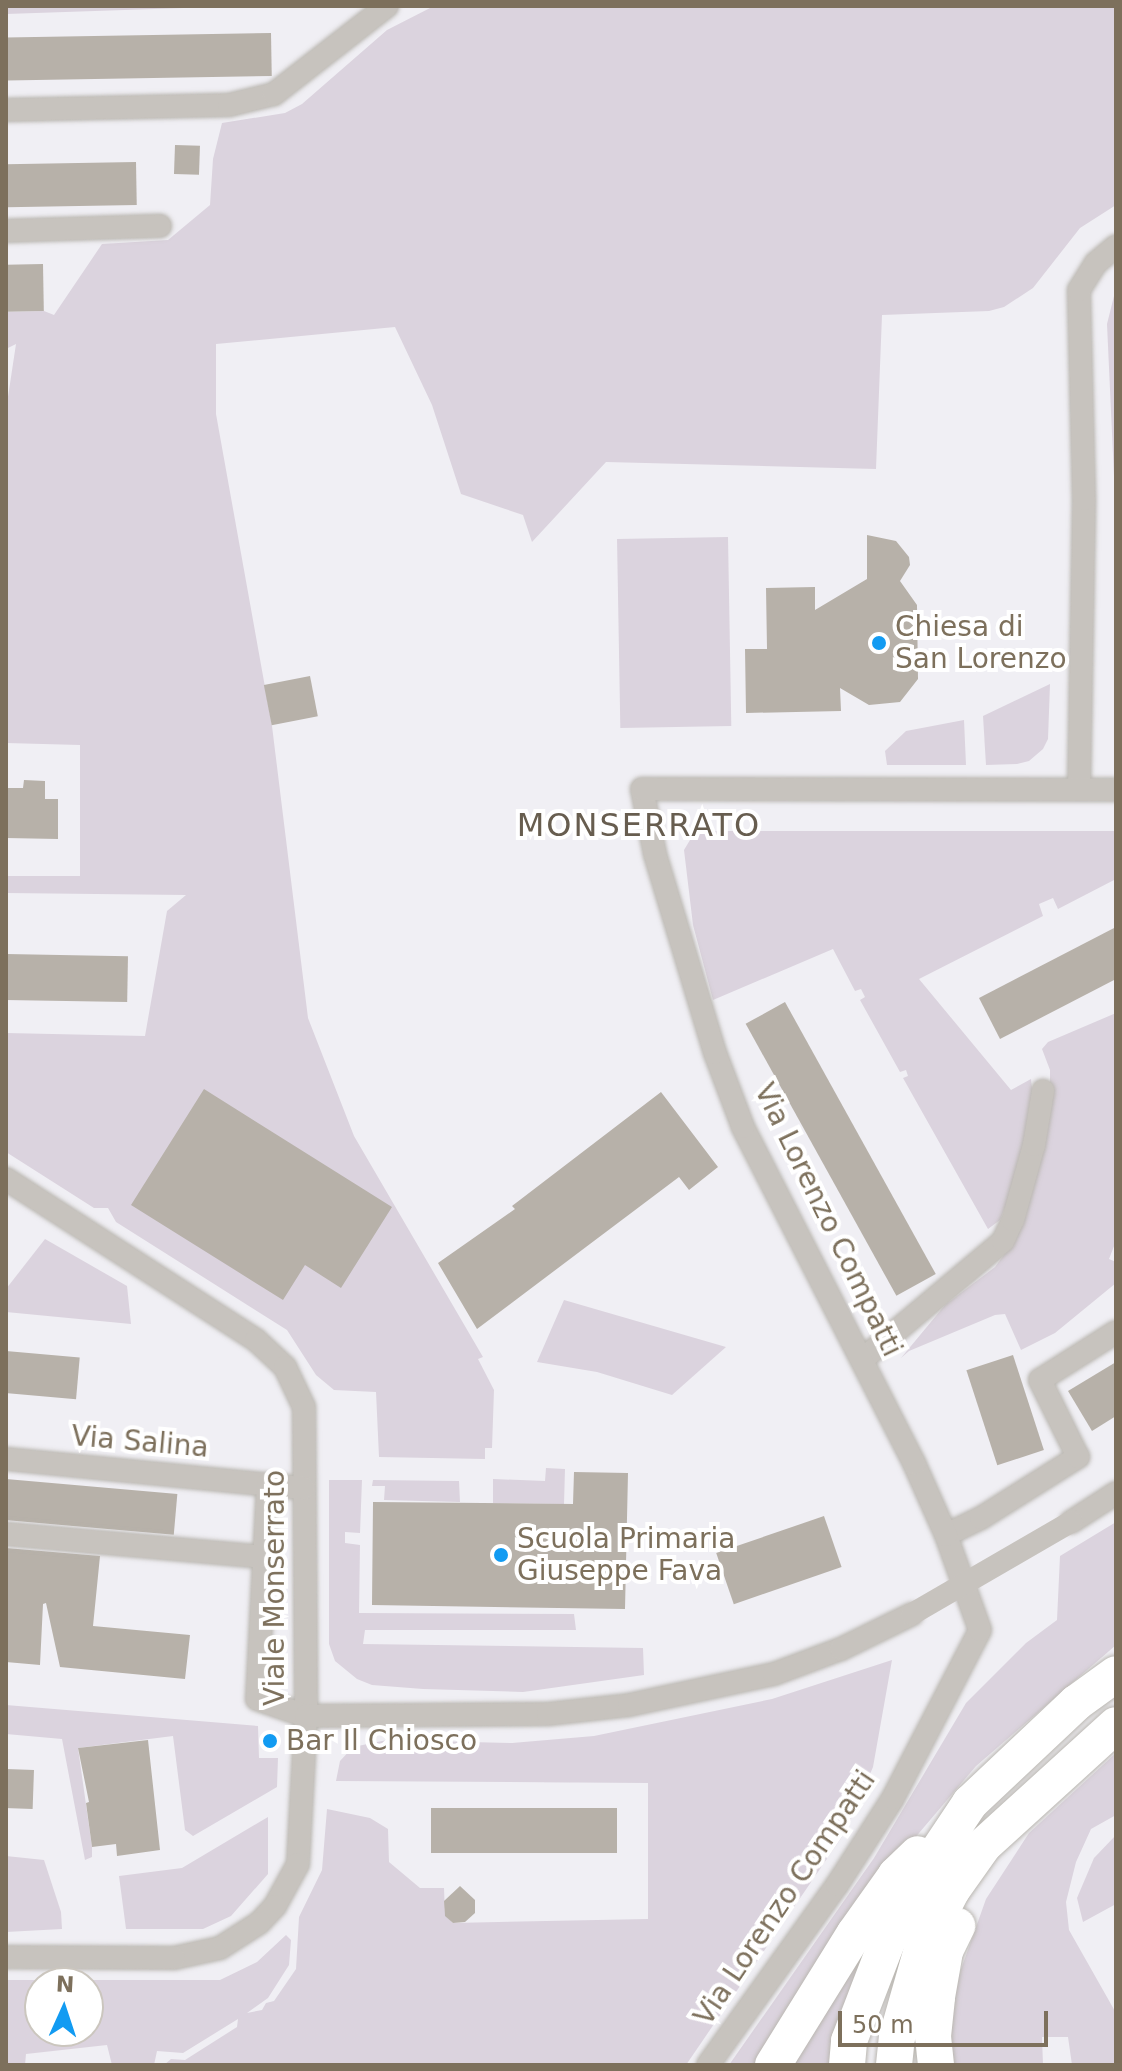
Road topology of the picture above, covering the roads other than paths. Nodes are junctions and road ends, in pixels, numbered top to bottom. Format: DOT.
graph roads {
  1 [pos="387,6"];
  2 [pos="6,110"];
  3 [pos="160,226"];
  4 [pos="6,231"];
  5 [pos="1116,246"];
  6 [pos="1079,789"];
  7 [pos="1116,790"];
  8 [pos="1043,1091"];
  9 [pos="6,1179"];
  10 [pos="1116,1332"];
  11 [pos="863,1359"];
  12 [pos="6,1459"];
  13 [pos="268,1484"];
  14 [pos="304,1488"];
  15 [pos="1116,1493"];
  16 [pos="6,1534"];
  17 [pos="946,1535"];
  18 [pos="262,1557"];
  19 [pos="1116,1674"];
  20 [pos="306,1716"];
  21 [pos="1116,1725"];
  22 [pos="970,1803"];
  23 [pos="1019,1812"];
  24 [pos="6,1957"];
  25 [pos="708,2065"];
  26 [pos="773,2065"];
  27 [pos="847,2065"];
  28 [pos="894,2065"];
  29 [pos="936,2065"];
  1 -- 2 [label="street"];
  3 -- 4 [label="street"];
  5 -- 6 [label="street"];
  6 -- 7 [label="street, Via Lorenzo Compatti"];
  6 -- 11 [label="street, Via Lorenzo Compatti"];
  8 -- 11 [label="street"];
  9 -- 14 [label="street, Viale Monserrato"];
  10 -- 17 [label="street"];
  11 -- 17 [label="street, Via Lorenzo Compatti"];
  12 -- 13 [label="street, Via Salina"];
  13 -- 14 [label="street, Via Salina"];
  13 -- 18 [label="street"];
  14 -- 20 [label="street, Viale Monserrato"];
  15 -- 20 [label="street, bridge"];
  16 -- 18 [label="street"];
  17 -- 25 [label="street, Via Lorenzo Compatti"];
  18 -- 20 [label="street"];
  19 -- 22 [label="main road"];
  20 -- 24 [label="street, Viale Monserrato"];
  21 -- 23 [label="main road"];
  22 -- 26 [label="main road"];
  22 -- 27 [label="main road"];
  23 -- 28 [label="main road"];
  23 -- 29 [label="main road"];
}
